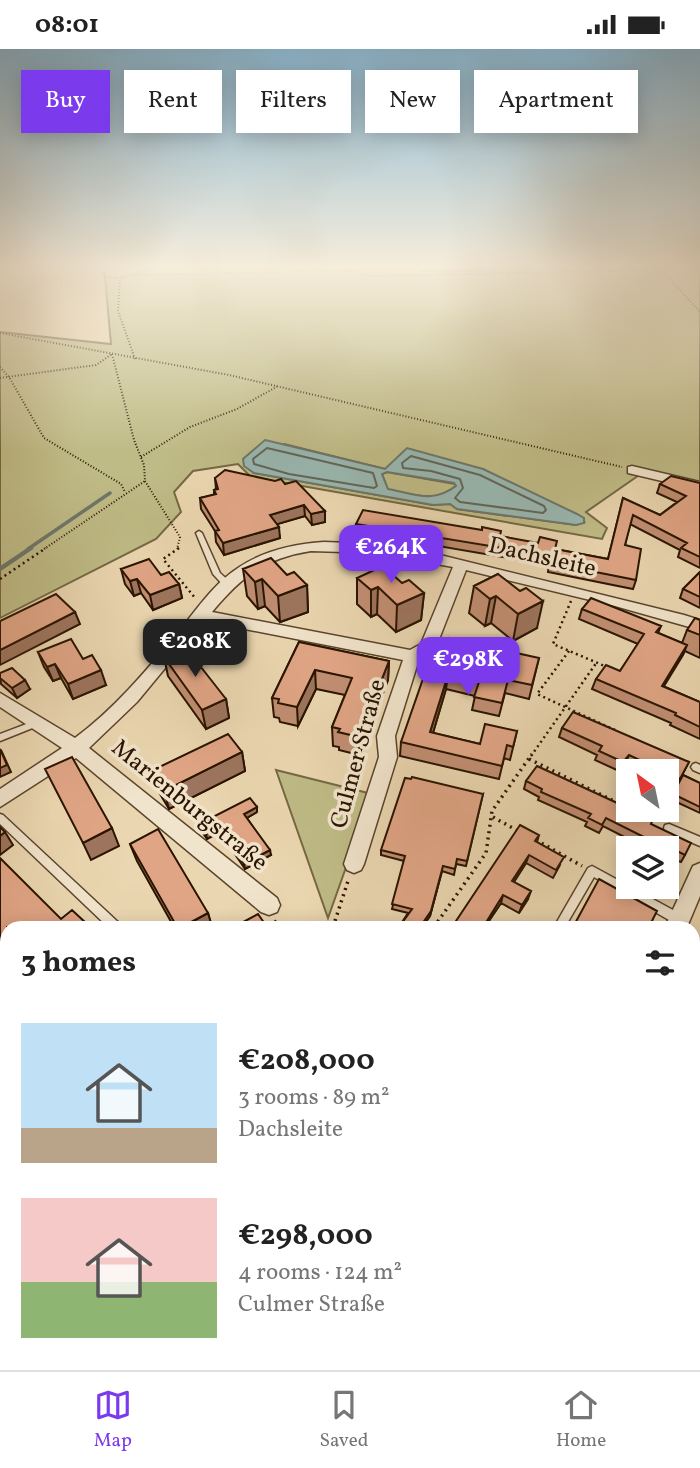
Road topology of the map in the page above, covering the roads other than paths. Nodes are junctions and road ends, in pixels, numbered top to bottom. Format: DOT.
graph roads {
  1 [pos="632,470"];
  2 [pos="700,486"];
  3 [pos="200,534"];
  4 [pos="461,564"];
  5 [pos="227,584"];
  6 [pos="203,612"];
  7 [pos="700,625"];
  8 [pos="412,656"];
  9 [pos="0,699"];
  10 [pos="37,723"];
  11 [pos="0,738"];
  12 [pos="76,748"];
  13 [pos="0,799"];
  14 [pos="0,818"];
  15 [pos="669,828"];
  16 [pos="700,842"];
  17 [pos="354,864"];
  18 [pos="700,872"];
  19 [pos="269,905"];
  20 [pos="110,921"];
  21 [pos="563,921"];
  22 [pos="673,921"];
  23 [pos="679,921"];
  1 -- 2 [label="street"];
  3 -- 5 [label="lane"];
  4 -- 5 [label="street, Dachsleite"];
  4 -- 7 [label="street, Dachsleite"];
  4 -- 8 [label="street, Culmer Straße"];
  5 -- 6 [label="street, Dachsleite"];
  6 -- 8 [label="street, Culmer Straße"];
  6 -- 12 [label="street, Dachsleite"];
  8 -- 17 [label="street, Culmer Straße"];
  9 -- 10 [label="street"];
  10 -- 11 [label="lane"];
  10 -- 12 [label="street"];
  12 -- 13 [label="street, Dachsleite"];
  12 -- 19 [label="street, Marienburgstraße"];
  14 -- 20 [label="lane"];
  15 -- 16 [label="lane"];
  18 -- 23 [label="street"];
  21 -- 22 [label="lane"];
}
